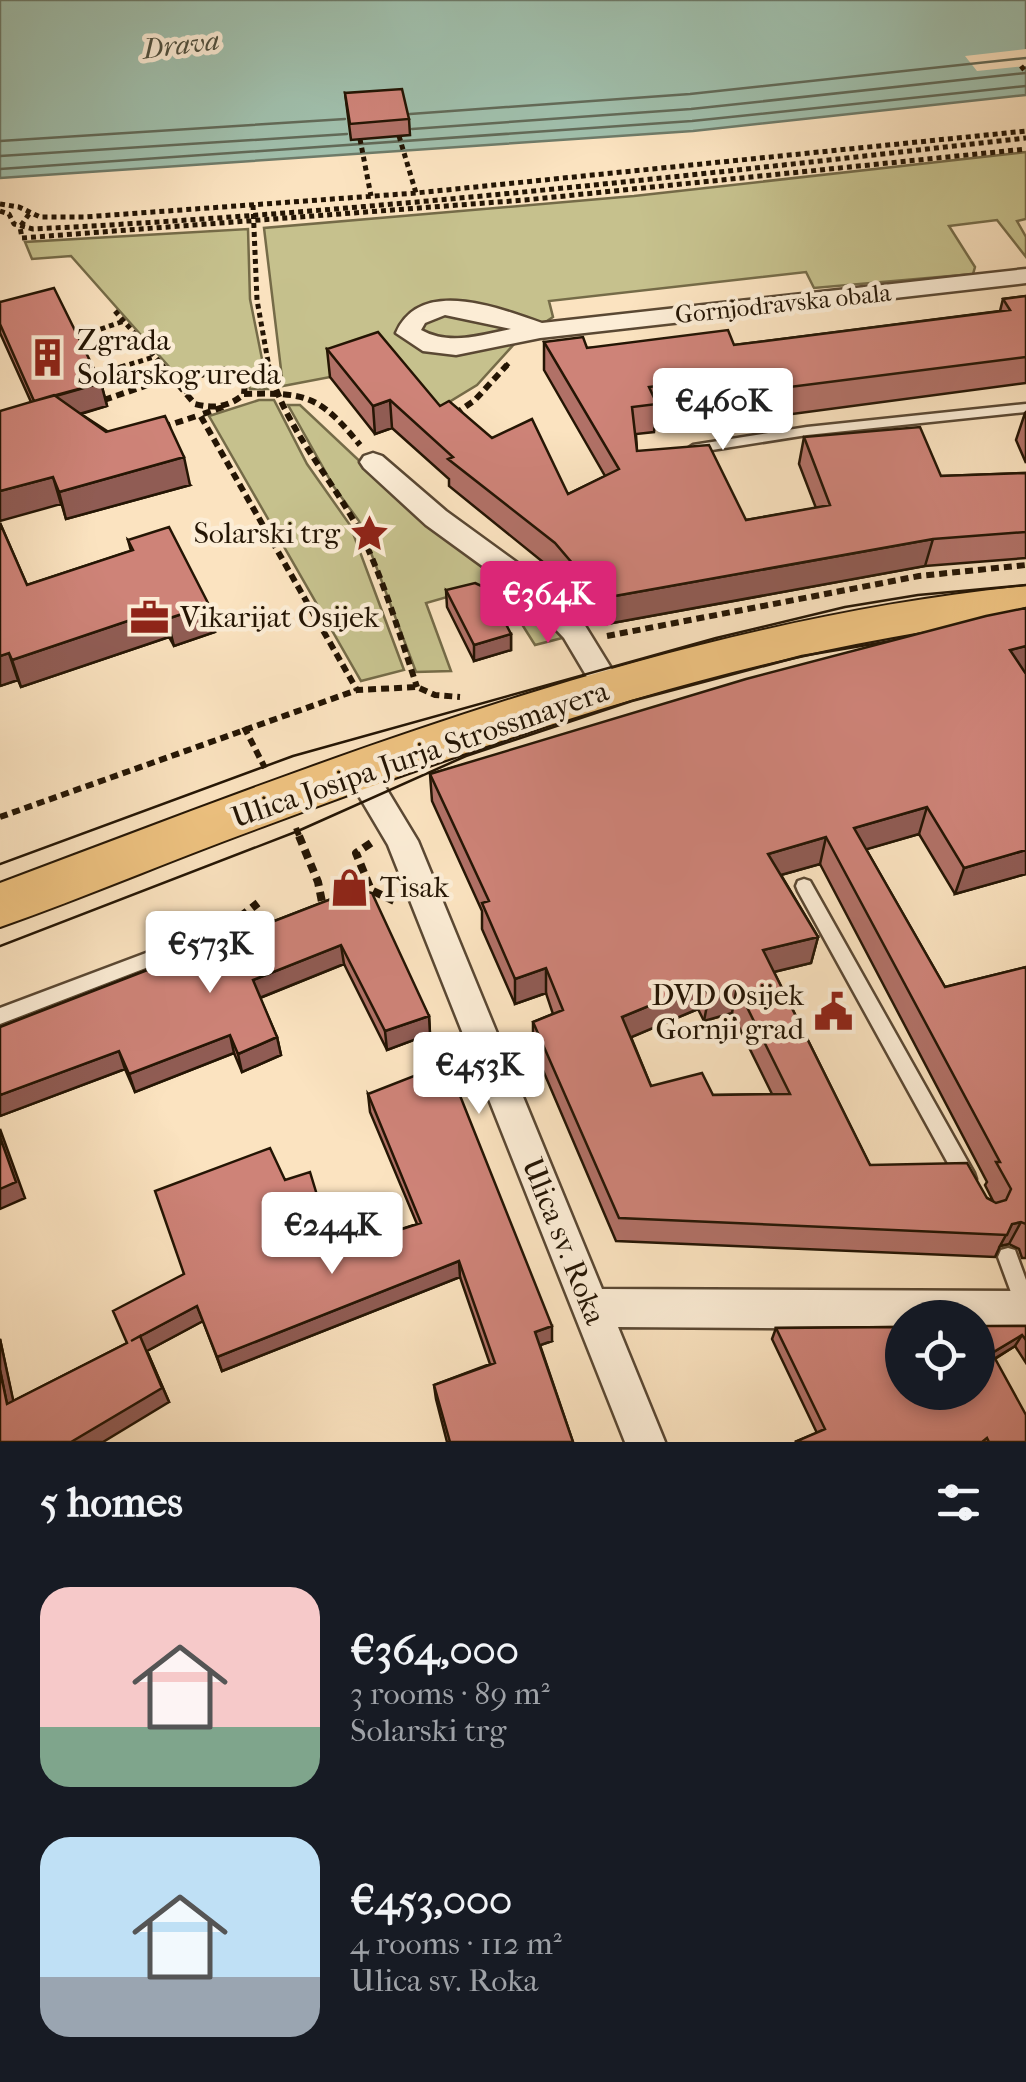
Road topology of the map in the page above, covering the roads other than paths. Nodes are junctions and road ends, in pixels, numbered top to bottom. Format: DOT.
graph roads {
  1 [pos="1026,276"];
  2 [pos="540,331"];
  3 [pos="1026,408"];
  4 [pos="690,450"];
  5 [pos="373,462"];
  6 [pos="1026,602"];
  7 [pos="609,689"];
  8 [pos="358,769"];
  9 [pos="804,886"];
  10 [pos="0,905"];
  11 [pos="223,930"];
  12 [pos="0,1016"];
  13 [pos="976,1196"];
  14 [pos="1008,1257"];
  15 [pos="592,1308"];
  16 [pos="1026,1308"];
  17 [pos="645,1442"];
  1 -- 2 [label="street, Gornjodravska obala"];
  3 -- 4 [label="lane"];
  5 -- 7 [label="street"];
  6 -- 7 [label="main road, Ulica Josipa Jurja Strossmayera"];
  7 -- 8 [label="main road, Ulica Josipa Jurja Strossmayera"];
  8 -- 10 [label="main road, Ulica Josipa Jurja Strossmayera"];
  8 -- 15 [label="street, Ulica sv. Roka"];
  9 -- 13 [label="lane"];
  11 -- 12 [label="lane"];
  14 -- 16 [label="lane"];
  15 -- 16 [label="street"];
  15 -- 17 [label="street, Ulica sv. Roka"];
}
